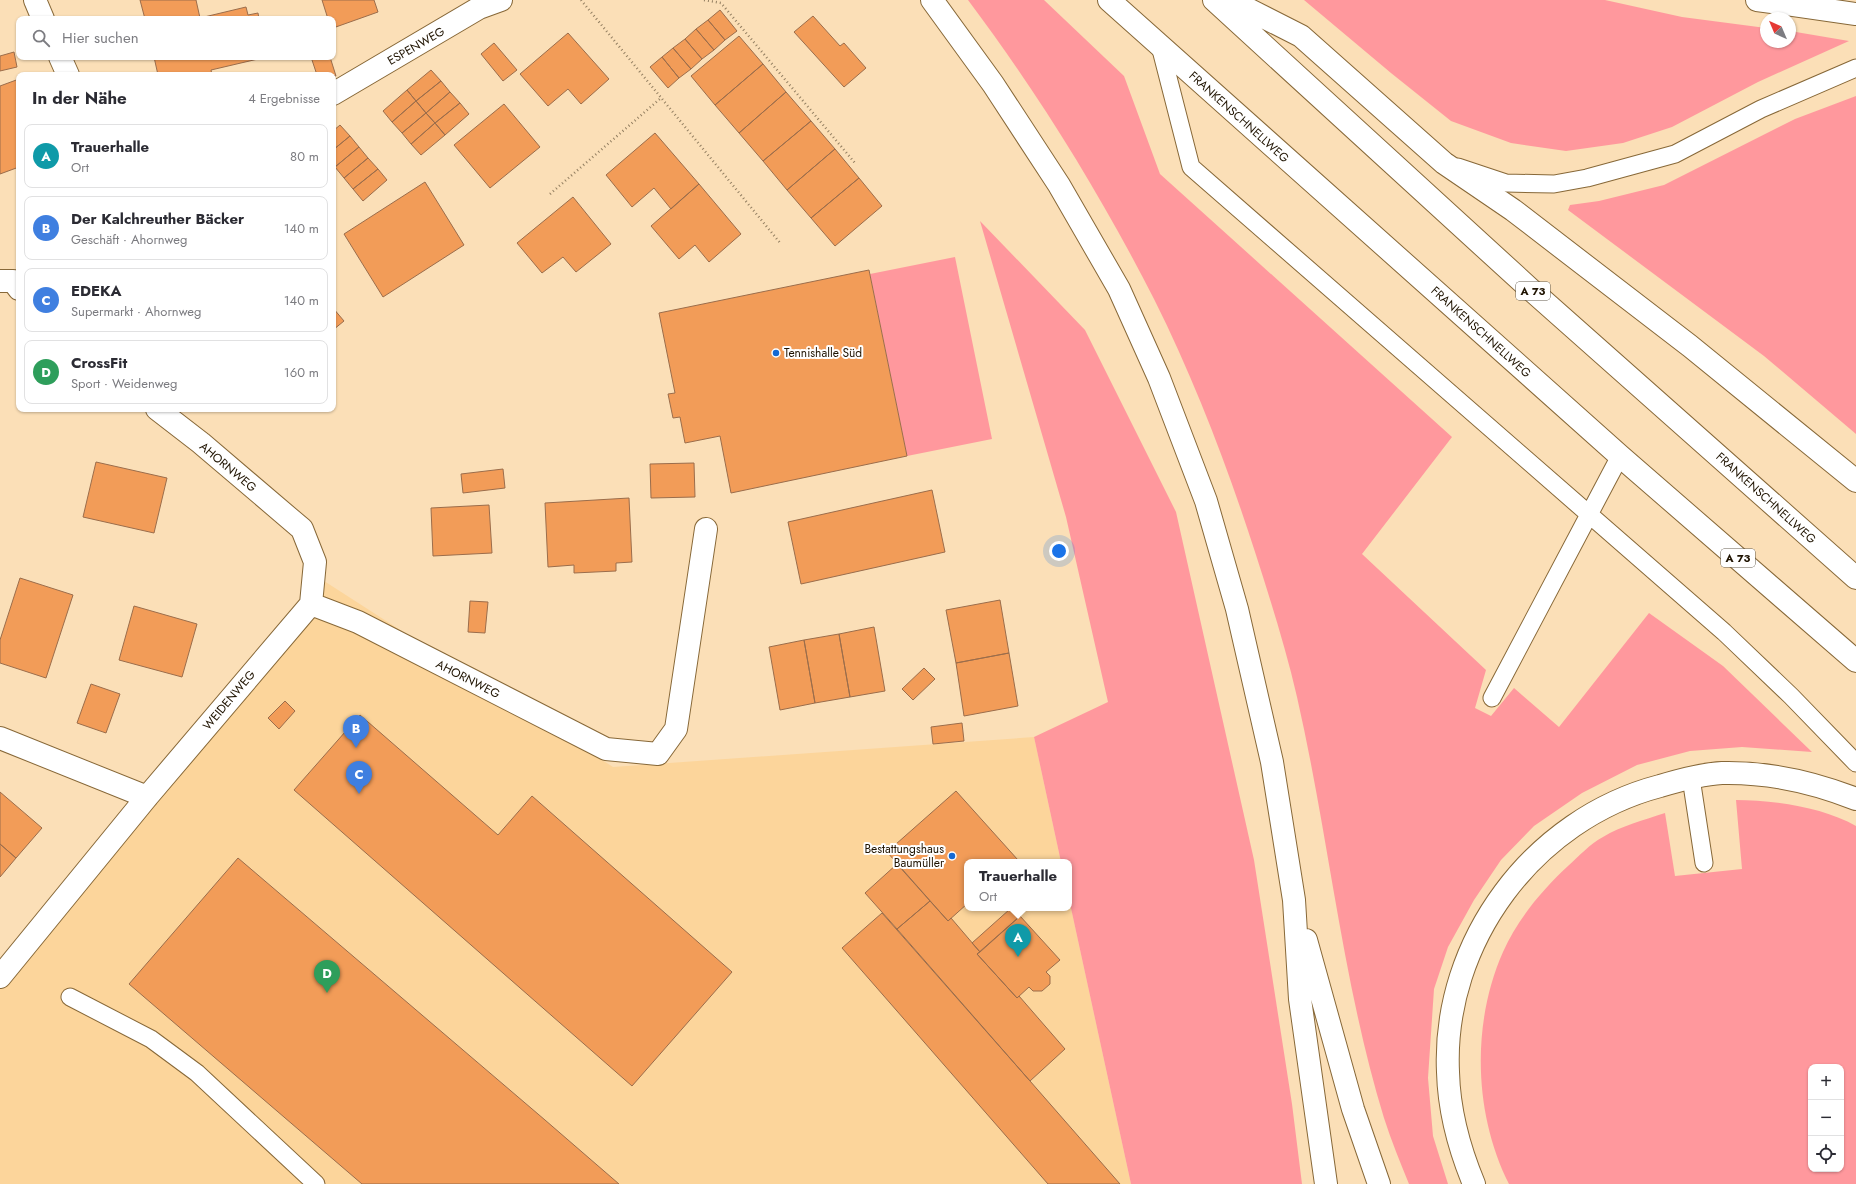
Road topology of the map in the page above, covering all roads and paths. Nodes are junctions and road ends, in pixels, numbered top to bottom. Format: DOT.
graph roads {
  1 [pos="35,0"];
  2 [pos="501,0"];
  3 [pos="581,0"];
  4 [pos="704,0"];
  5 [pos="932,0"];
  6 [pos="1109,0"];
  7 [pos="1214,0"];
  8 [pos="1230,0"];
  9 [pos="1757,0"];
  10 [pos="1856,14"];
  11 [pos="42,16"];
  12 [pos="1160,46"];
  13 [pos="61,60"];
  14 [pos="1856,68"];
  15 [pos="67,72"];
  16 [pos="336,92"];
  17 [pos="661,98"];
  18 [pos="855,163"];
  19 [pos="1444,163"];
  20 [pos="550,194"];
  21 [pos="781,244"];
  22 [pos="161,412"];
  23 [pos="1620,456"];
  24 [pos="1856,481"];
  25 [pos="1588,516"];
  26 [pos="706,529"];
  27 [pos="1856,578"];
  28 [pos="311,604"];
  29 [pos="1856,661"];
  30 [pos="1492,698"];
  31 [pos="0,738"];
  32 [pos="1856,763"];
  33 [pos="1691,778"];
  34 [pos="147,797"];
  35 [pos="1856,799"];
  36 [pos="1704,863"];
  37 [pos="1294,900"];
  38 [pos="5,965"];
  39 [pos="70,997"];
  40 [pos="316,1184"];
  41 [pos="1326,1184"];
  42 [pos="1379,1184"];
  43 [pos="1474,1184"];
  1 -- 11 [label="main road"];
  2 -- 16 [label="main road, ESPENWEG"];
  3 -- 17 [label="path"];
  4 -- 18 [label="path"];
  5 -- 37 [label="main road"];
  6 -- 12 [label="main road, FRANKENSCHNELLWEG / A 73"];
  7 -- 27 [label="main road, FRANKENSCHNELLWEG / A 73"];
  8 -- 19 [label="main road"];
  9 -- 10 [label="main road"];
  12 -- 23 [label="main road, FRANKENSCHNELLWEG / A 73"];
  12 -- 25 [label="lane"];
  13 -- 15 [label="main road"];
  14 -- 19 [label="lane"];
  17 -- 20 [label="path"];
  17 -- 21 [label="path"];
  19 -- 24 [label="main road"];
  22 -- 28 [label="main road, AHORNWEG"];
  23 -- 25 [label="lane"];
  23 -- 29 [label="main road, FRANKENSCHNELLWEG / A 73"];
  25 -- 30 [label="lane"];
  25 -- 32 [label="lane"];
  26 -- 28 [label="main road, AHORNWEG"];
  28 -- 34 [label="main road, WEIDENWEG"];
  31 -- 34 [label="main road"];
  33 -- 35 [label="main road"];
  33 -- 36 [label="lane"];
  33 -- 43 [label="main road"];
  34 -- 38 [label="main road, WEIDENWEG"];
  37 -- 41 [label="main road"];
  37 -- 42 [label="main road"];
  39 -- 40 [label="lane"];
}
